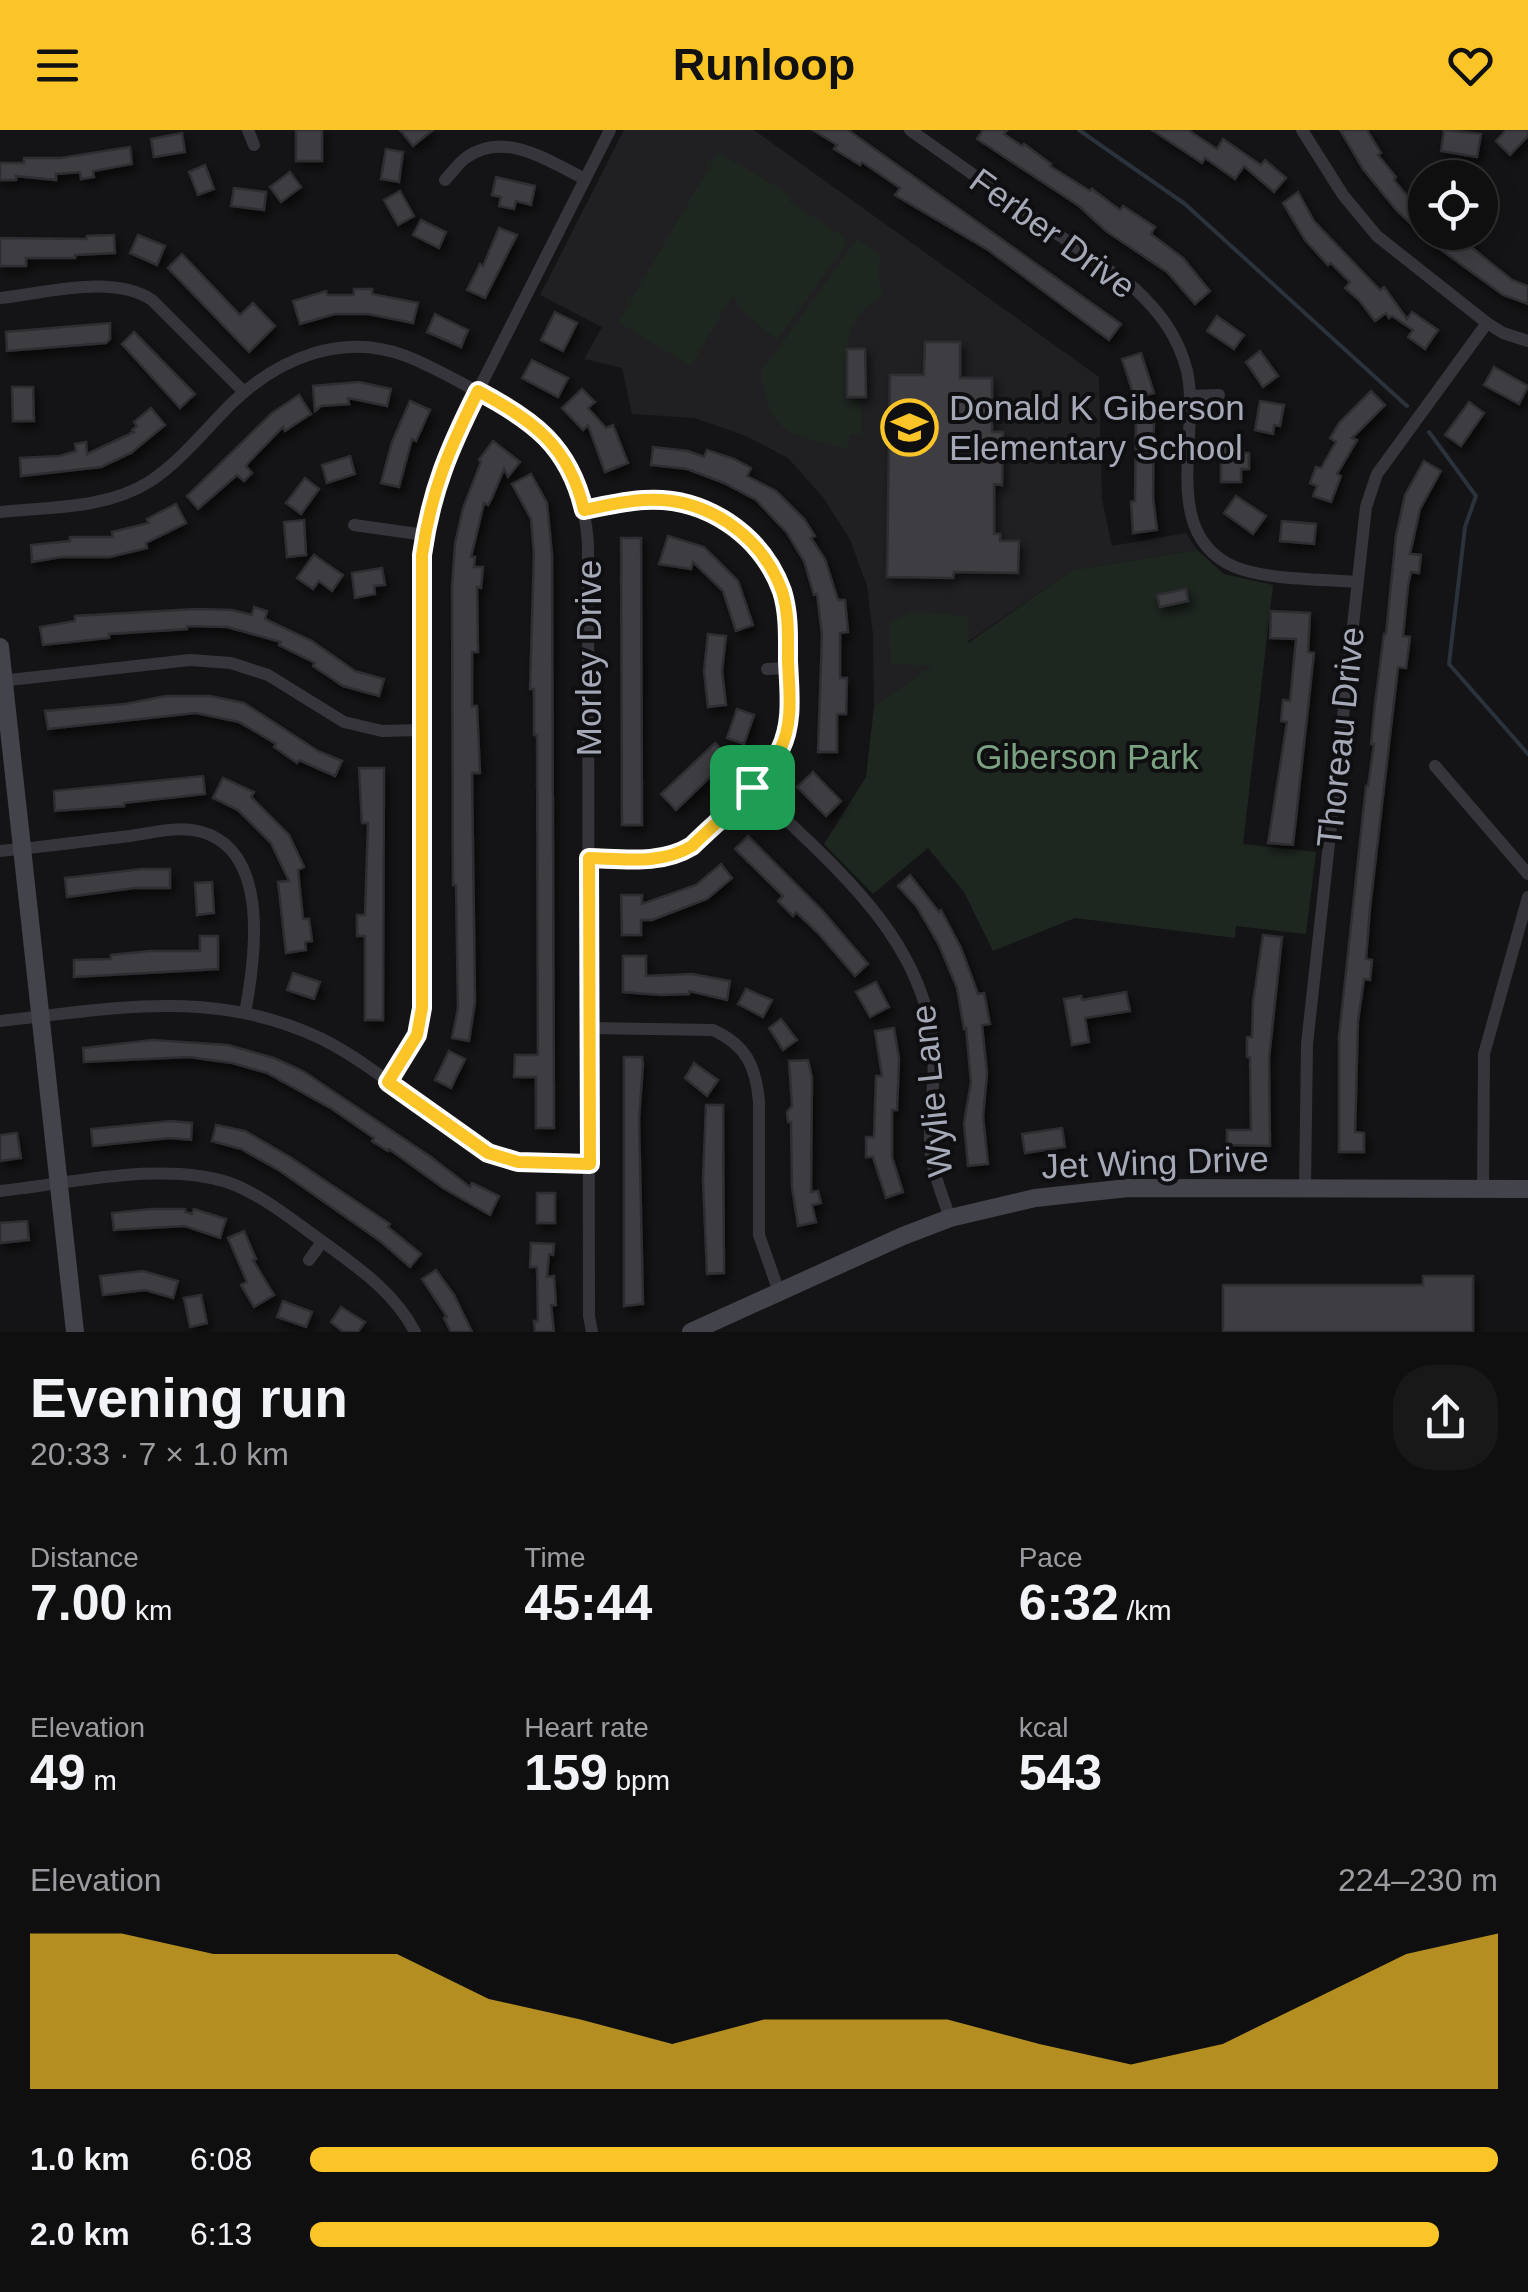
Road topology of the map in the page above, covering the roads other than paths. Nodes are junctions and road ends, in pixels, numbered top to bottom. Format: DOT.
graph roads {
  1 [pos="248,130"];
  2 [pos="610,130"];
  3 [pos="910,130"];
  4 [pos="1302,130"];
  5 [pos="254,145"];
  6 [pos="445,180"];
  7 [pos="586,180"];
  8 [pos="0,298"];
  9 [pos="1487,323"];
  10 [pos="1528,341"];
  11 [pos="478,391"];
  12 [pos="244,392"];
  13 [pos="1219,395"];
  14 [pos="1190,396"];
  15 [pos="584,510"];
  16 [pos="0,512"];
  17 [pos="354,525"];
  18 [pos="424,535"];
  19 [pos="1357,582"];
  20 [pos="0,647"];
  21 [pos="788,668"];
  22 [pos="768,669"];
  23 [pos="2,681"];
  24 [pos="420,730"];
  25 [pos="1434,766"];
  26 [pos="752,787"];
  27 [pos="21,849"];
  28 [pos="0,851"];
  29 [pos="589,858"];
  30 [pos="1528,874"];
  31 [pos="1528,897"];
  32 [pos="245,1013"];
  33 [pos="40,1017"];
  34 [pos="0,1022"];
  35 [pos="589,1028"];
  36 [pos="388,1082"];
  37 [pos="590,1164"];
  38 [pos="58,1184"];
  39 [pos="1482,1188"];
  40 [pos="1305,1189"];
  41 [pos="1528,1189"];
  42 [pos="0,1191"];
  43 [pos="950,1218"];
  44 [pos="322,1242"];
  45 [pos="308,1260"];
  46 [pos="778,1292"];
  47 [pos="75,1332"];
  48 [pos="415,1332"];
  49 [pos="592,1332"];
  50 [pos="691,1332"];
  1 -- 5 [label="street"];
  2 -- 7 [label="street"];
  3 -- 14 [label="street, Ferber Drive"];
  4 -- 9 [label="street"];
  6 -- 7 [label="street"];
  7 -- 11 [label="street"];
  8 -- 12 [label="street"];
  9 -- 10 [label="street"];
  9 -- 19 [label="street, Thoreau Drive"];
  11 -- 12 [label="street, Morley Drive"];
  11 -- 15 [label="street, Morley Drive"];
  11 -- 18 [label="street"];
  12 -- 16 [label="street, Morley Drive"];
  13 -- 14 [label="street"];
  14 -- 19 [label="street, Ferber Drive"];
  15 -- 21 [label="street"];
  15 -- 29 [label="street, Morley Drive"];
  17 -- 18 [label="street"];
  18 -- 24 [label="street"];
  19 -- 40 [label="street, Thoreau Drive"];
  20 -- 23 [label="main road"];
  21 -- 22 [label="street"];
  21 -- 26 [label="street"];
  23 -- 24 [label="street"];
  23 -- 27 [label="main road"];
  24 -- 36 [label="street"];
  25 -- 30 [label="street"];
  26 -- 29 [label="street"];
  26 -- 43 [label="street, Wylie Lane"];
  27 -- 28 [label="street"];
  27 -- 32 [label="street"];
  27 -- 33 [label="main road"];
  29 -- 35 [label="street, Morley Drive"];
  31 -- 39 [label="street"];
  32 -- 33 [label="street"];
  32 -- 36 [label="street"];
  33 -- 34 [label="street"];
  33 -- 38 [label="main road"];
  35 -- 37 [label="street, Morley Drive"];
  35 -- 46 [label="street"];
  36 -- 37 [label="street"];
  37 -- 49 [label="street, Morley Drive"];
  38 -- 42 [label="street"];
  38 -- 44 [label="street"];
  38 -- 47 [label="main road"];
  39 -- 40 [label="main road, Jet Wing Drive"];
  39 -- 41 [label="main road, Jet Wing Drive"];
  40 -- 43 [label="main road, Jet Wing Drive"];
  43 -- 46 [label="main road, Jet Wing Drive"];
  44 -- 45 [label="street"];
  44 -- 48 [label="street"];
  46 -- 50 [label="main road, Jet Wing Drive"];
}
